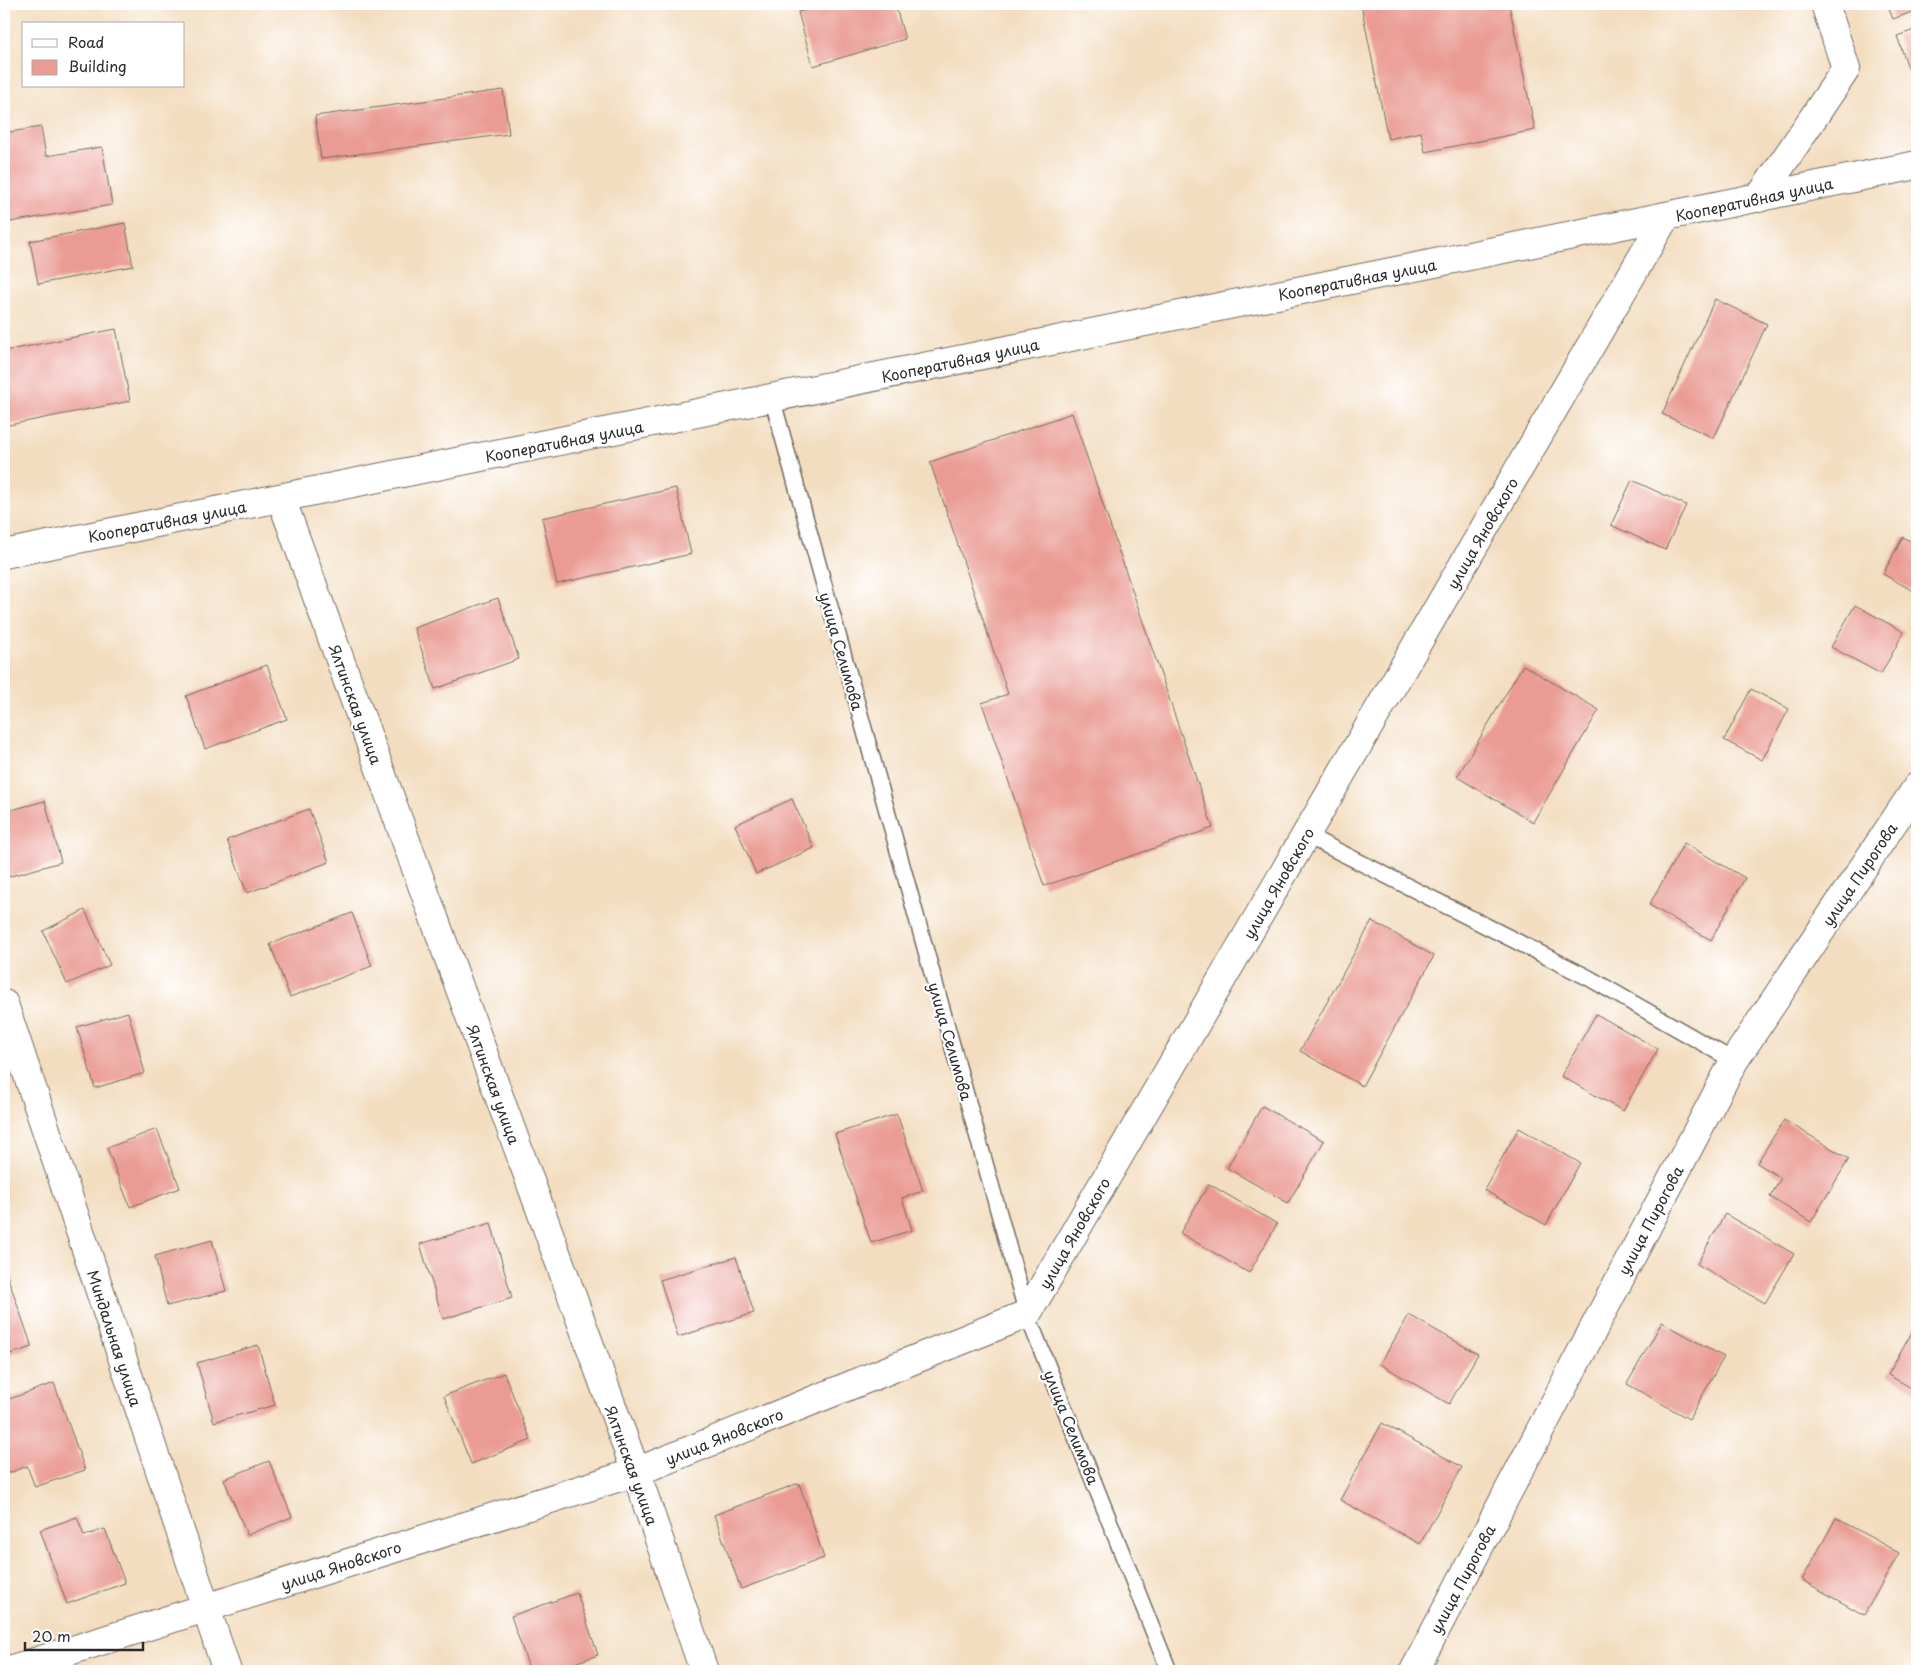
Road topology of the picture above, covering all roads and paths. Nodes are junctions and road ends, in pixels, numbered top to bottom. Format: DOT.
graph roads {
  1 [pos="1824,4"];
  2 [pos="1917,165"];
  3 [pos="1759,198"];
  4 [pos="1666,216"];
  5 [pos="772,398"];
  6 [pos="281,498"];
  7 [pos="4,554"];
  8 [pos="1917,787"];
  9 [pos="1306,835"];
  10 [pos="4,1004"];
  11 [pos="1734,1061"];
  12 [pos="1027,1314"];
  13 [pos="636,1472"];
  14 [pos="206,1608"];
  15 [pos="1417,1670"];
  16 [pos="6,1671"];
  17 [pos="227,1671"];
  18 [pos="704,1671"];
  19 [pos="1169,1671"];
  1 -- 3 [label="street"];
  2 -- 3 [label="street, Кооперативная улица"];
  3 -- 4 [label="street, Кооперативная улица"];
  4 -- 5 [label="street, Кооперативная улица"];
  4 -- 9 [label="street, улица Яновского"];
  5 -- 6 [label="street, Кооперативная улица"];
  5 -- 12 [label="lane, улица Селимова"];
  6 -- 7 [label="street, Кооперативная улица"];
  6 -- 13 [label="street, Ялтинская улица"];
  8 -- 11 [label="street, улица Пирогова"];
  9 -- 11 [label="lane"];
  9 -- 12 [label="street, улица Яновского"];
  10 -- 14 [label="street, Миндальная улица"];
  11 -- 15 [label="street, улица Пирогова"];
  12 -- 13 [label="street, улица Яновского"];
  12 -- 19 [label="lane, улица Селимова"];
  13 -- 14 [label="street, улица Яновского"];
  13 -- 18 [label="street, Ялтинская улица"];
  14 -- 16 [label="street, улица Яновского"];
  14 -- 17 [label="street, Миндальная улица"];
}
